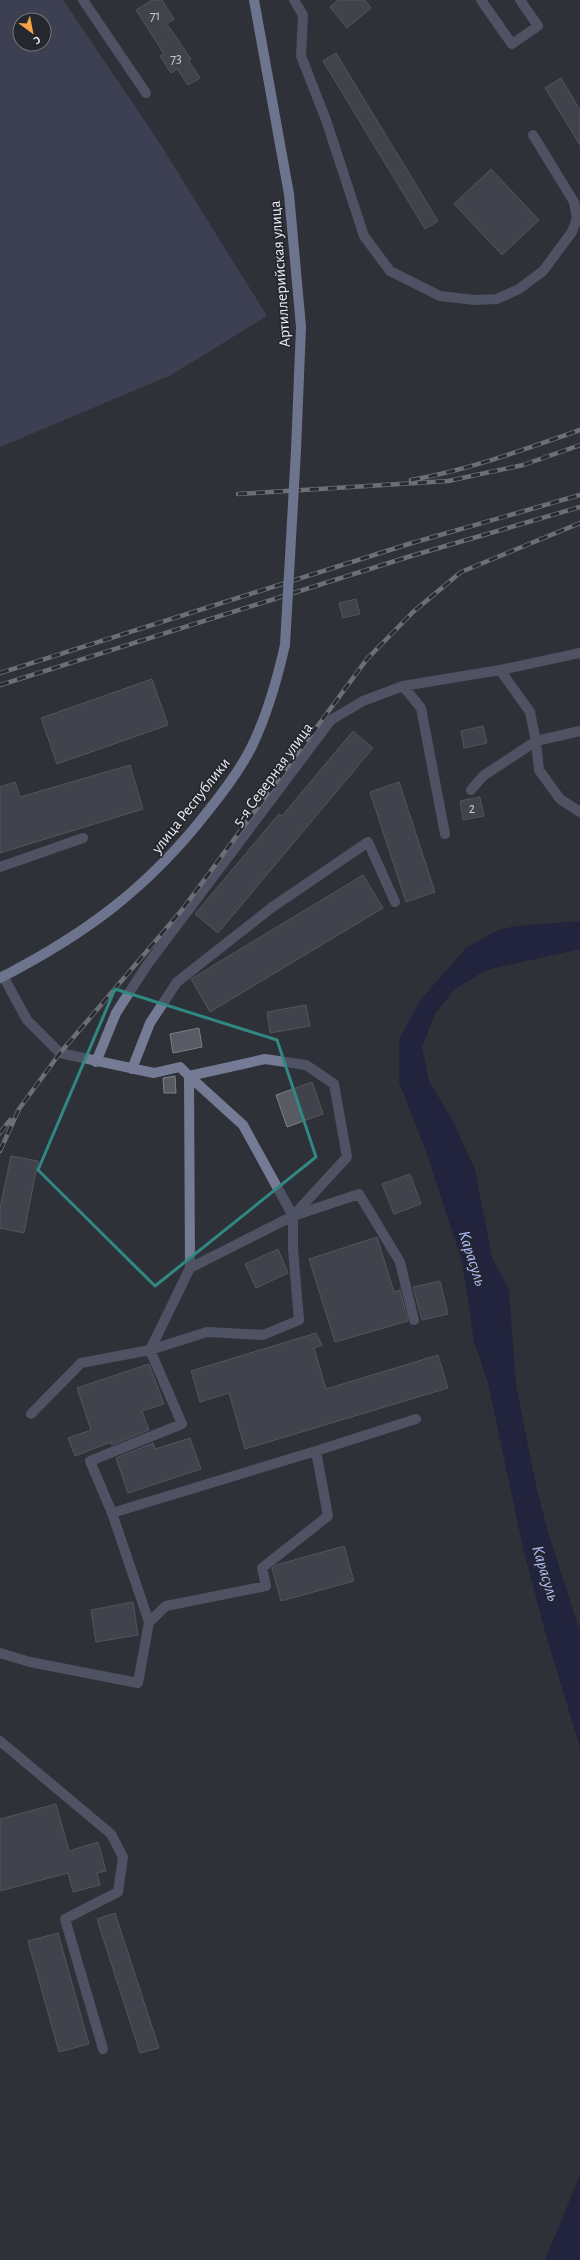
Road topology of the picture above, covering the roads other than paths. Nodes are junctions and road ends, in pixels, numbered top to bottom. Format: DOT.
graph roads {
  1 [pos="83,0"];
  2 [pos="254,0"];
  3 [pos="294,0"];
  4 [pos="480,0"];
  5 [pos="520,0"];
  6 [pos="146,93"];
  7 [pos="533,135"];
  8 [pos="285,645"];
  9 [pos="580,653"];
  10 [pos="500,670"];
  11 [pos="403,686"];
  12 [pos="580,731"];
  13 [pos="536,741"];
  14 [pos="471,790"];
  15 [pos="580,812"];
  16 [pos="444,834"];
  17 [pos="83,838"];
  18 [pos="0,867"];
  19 [pos="395,902"];
  20 [pos="1,977"];
  21 [pos="96,1062"];
  22 [pos="132,1069"];
  23 [pos="189,1076"];
  24 [pos="293,1216"];
  25 [pos="190,1268"];
  26 [pos="414,1320"];
  27 [pos="150,1350"];
  28 [pos="31,1414"];
  29 [pos="416,1419"];
  30 [pos="316,1451"];
  31 [pos="112,1513"];
  32 [pos="149,1622"];
  33 [pos="0,1653"];
  34 [pos="0,1741"];
  35 [pos="103,2049"];
  1 -- 6 [label="street"];
  2 -- 8 [label="main road, Артиллерийская улица, bridge"];
  3 -- 7 [label="street"];
  4 -- 5 [label="street"];
  8 -- 20 [label="main road, улица Республики"];
  9 -- 10 [label="street, 5-я Северная улица"];
  10 -- 11 [label="street, 5-я Северная улица"];
  10 -- 13 [label="street"];
  11 -- 16 [label="street"];
  11 -- 21 [label="street, 5-я Северная улица"];
  12 -- 13 [label="street"];
  13 -- 14 [label="street"];
  13 -- 15 [label="street"];
  17 -- 18 [label="street"];
  19 -- 22 [label="street"];
  20 -- 21 [label="street"];
  21 -- 22 [label="street"];
  22 -- 23 [label="street"];
  23 -- 24 [label="street"];
  23 -- 24 [label="street"];
  23 -- 25 [label="street"];
  24 -- 25 [label="street"];
  24 -- 26 [label="street"];
  24 -- 27 [label="street"];
  25 -- 27 [label="street"];
  27 -- 28 [label="street"];
  27 -- 31 [label="street"];
  29 -- 30 [label="street"];
  30 -- 31 [label="street"];
  30 -- 32 [label="street"];
  31 -- 32 [label="street"];
  32 -- 33 [label="street"];
  34 -- 35 [label="street"];
}
